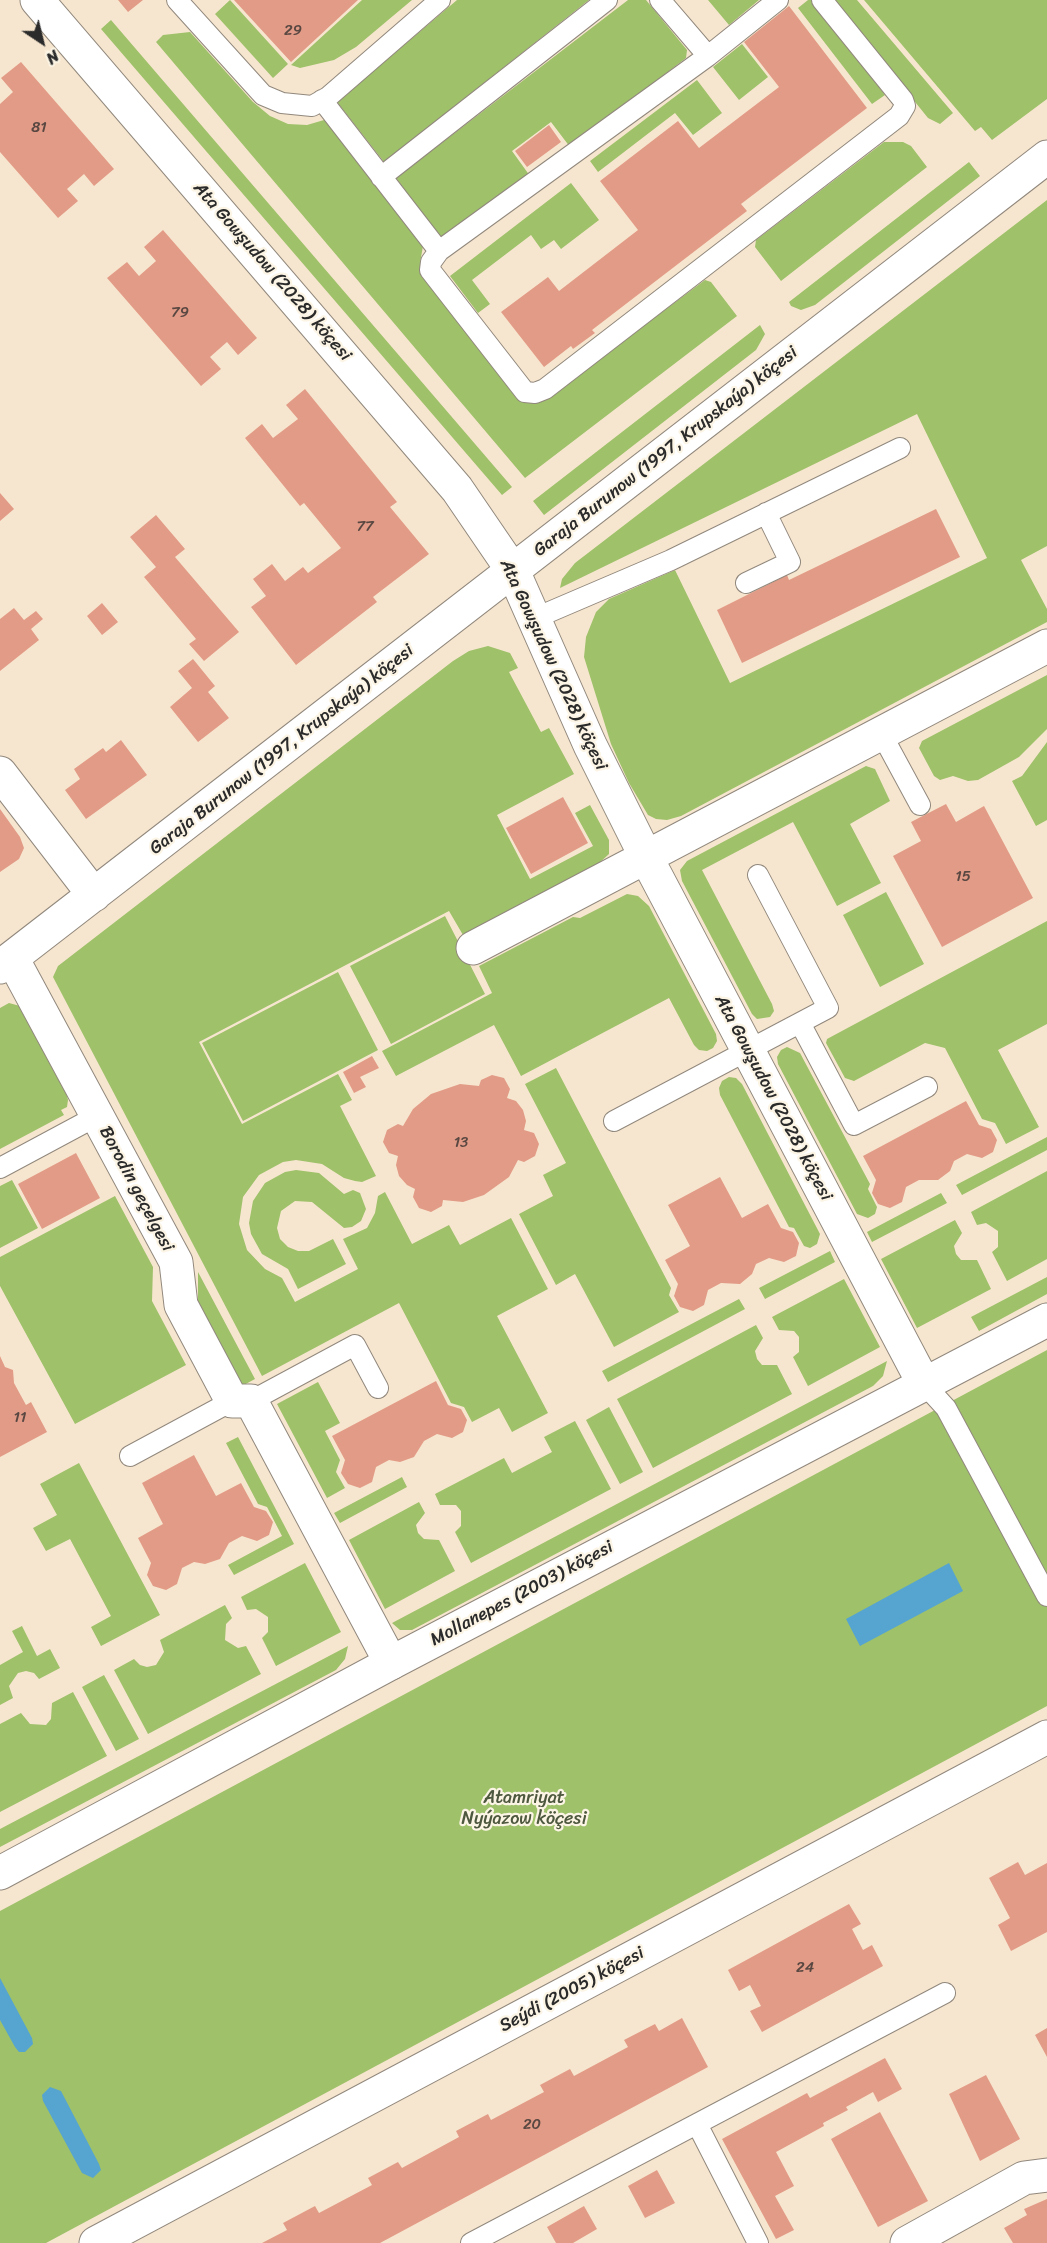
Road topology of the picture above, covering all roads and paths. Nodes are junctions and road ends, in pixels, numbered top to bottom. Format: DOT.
graph roads {
  1 [pos="37,0"];
  2 [pos="177,0"];
  3 [pos="440,0"];
  4 [pos="608,0"];
  5 [pos="660,0"];
  6 [pos="778,0"];
  7 [pos="822,0"];
  8 [pos="708,56"];
  9 [pos="322,100"];
  10 [pos="1047,157"];
  11 [pos="381,177"];
  12 [pos="439,251"];
  13 [pos="900,448"];
  14 [pos="766,513"];
  15 [pos="513,571"];
  16 [pos="746,583"];
  17 [pos="533,619"];
  18 [pos="1047,646"];
  19 [pos="881,733"];
  20 [pos="0,773"];
  21 [pos="920,805"];
  22 [pos="646,857"];
  23 [pos="758,875"];
  24 [pos="94,895"];
  25 [pos="473,948"];
  26 [pos="6,962"];
  27 [pos="800,1023"];
  28 [pos="748,1050"];
  29 [pos="927,1087"];
  30 [pos="97,1116"];
  31 [pos="614,1121"];
  32 [pos="0,1168"];
  33 [pos="1047,1320"];
  34 [pos="924,1384"];
  35 [pos="378,1388"];
  36 [pos="241,1401"];
  37 [pos="130,1456"];
  38 [pos="1047,1596"];
  39 [pos="391,1663"];
  40 [pos="1047,1737"];
  41 [pos="0,1873"];
  42 [pos="945,1993"];
  43 [pos="697,2124"];
  44 [pos="1047,2175"];
  45 [pos="115,2239"];
  46 [pos="471,2243"];
  47 [pos="758,2243"];
  48 [pos="908,2243"];
  1 -- 15 [label="street, Ata Gowşudow (2028) köçesi"];
  2 -- 9 [label="lane"];
  3 -- 9 [label="lane"];
  4 -- 11 [label="lane"];
  5 -- 8 [label="lane"];
  6 -- 8 [label="lane"];
  7 -- 12 [label="lane"];
  8 -- 12 [label="lane"];
  9 -- 11 [label="lane"];
  10 -- 15 [label="street, Garaja Burunow (1997, Krupskaýa) köçesi"];
  11 -- 12 [label="lane"];
  13 -- 14 [label="lane"];
  14 -- 16 [label="lane"];
  14 -- 17 [label="lane"];
  15 -- 17 [label="street, Ata Gowşudow (2028) köçesi"];
  15 -- 24 [label="street, Garaja Burunow (1997, Krupskaýa) köçesi"];
  17 -- 22 [label="street, Ata Gowşudow (2028) köçesi"];
  18 -- 19 [label="street"];
  19 -- 21 [label="lane"];
  19 -- 22 [label="street"];
  20 -- 24 [label="street"];
  22 -- 25 [label="street"];
  22 -- 28 [label="street, Ata Gowşudow (2028) köçesi"];
  23 -- 27 [label="lane"];
  24 -- 26 [label="street, Garaja Burunow (1997, Krupskaýa) köçesi"];
  26 -- 30 [label="street, Borodin geçelgesi"];
  27 -- 28 [label="lane"];
  27 -- 29 [label="lane"];
  28 -- 31 [label="lane"];
  28 -- 34 [label="street, Ata Gowşudow (2028) köçesi"];
  30 -- 32 [label="lane"];
  30 -- 36 [label="street, Borodin geçelgesi"];
  33 -- 34 [label="street, Mollanepes (2003) köçesi"];
  34 -- 38 [label="lane"];
  34 -- 39 [label="street, Mollanepes (2003) köçesi"];
  35 -- 36 [label="lane"];
  36 -- 37 [label="lane"];
  36 -- 39 [label="street, Borodin geçelgesi"];
  39 -- 41 [label="street, Mollanepes (2003) köçesi"];
  40 -- 45 [label="street, Seýdi (2005) köçesi"];
  42 -- 43 [label="lane"];
  43 -- 46 [label="lane"];
  43 -- 47 [label="lane"];
  44 -- 48 [label="street"];
}
